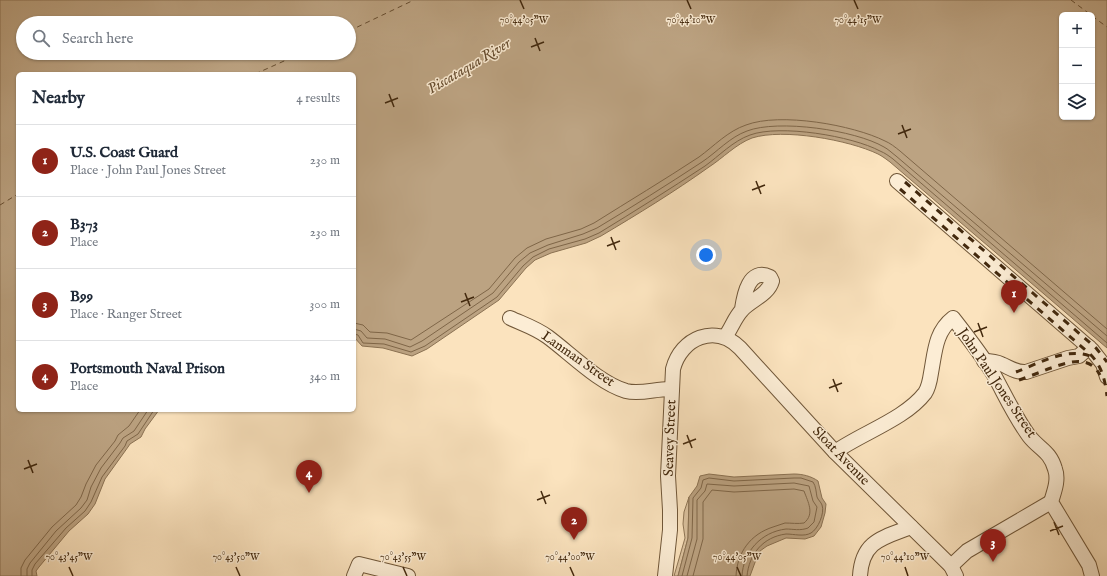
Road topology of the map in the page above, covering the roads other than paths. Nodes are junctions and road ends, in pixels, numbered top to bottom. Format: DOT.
graph roads {
  1 [pos="897,181"];
  2 [pos="742,310"];
  3 [pos="510,318"];
  4 [pos="725,337"];
  5 [pos="1089,347"];
  6 [pos="984,360"];
  7 [pos="1107,377"];
  8 [pos="672,389"];
  9 [pos="835,452"];
  10 [pos="1051,502"];
  11 [pos="910,527"];
  12 [pos="954,571"];
  13 [pos="354,576"];
  14 [pos="408,576"];
  15 [pos="665,576"];
  16 [pos="860,576"];
  17 [pos="1092,576"];
  1 -- 5 [label="street"];
  2 -- 4 [label="street"];
  3 -- 8 [label="street, Lanman Street"];
  4 -- 8 [label="street, Seavey Street"];
  4 -- 9 [label="street, Sloat Avenue"];
  5 -- 6 [label="street"];
  5 -- 7 [label="street"];
  6 -- 9 [label="street, John Paul Jones Street"];
  6 -- 10 [label="street, John Paul Jones Street"];
  8 -- 15 [label="street, Seavey Street"];
  9 -- 11 [label="street, Sloat Avenue"];
  10 -- 12 [label="street"];
  10 -- 17 [label="street"];
  11 -- 12 [label="street, Sloat Avenue"];
  11 -- 16 [label="street"];
  13 -- 14 [label="street"];
}
